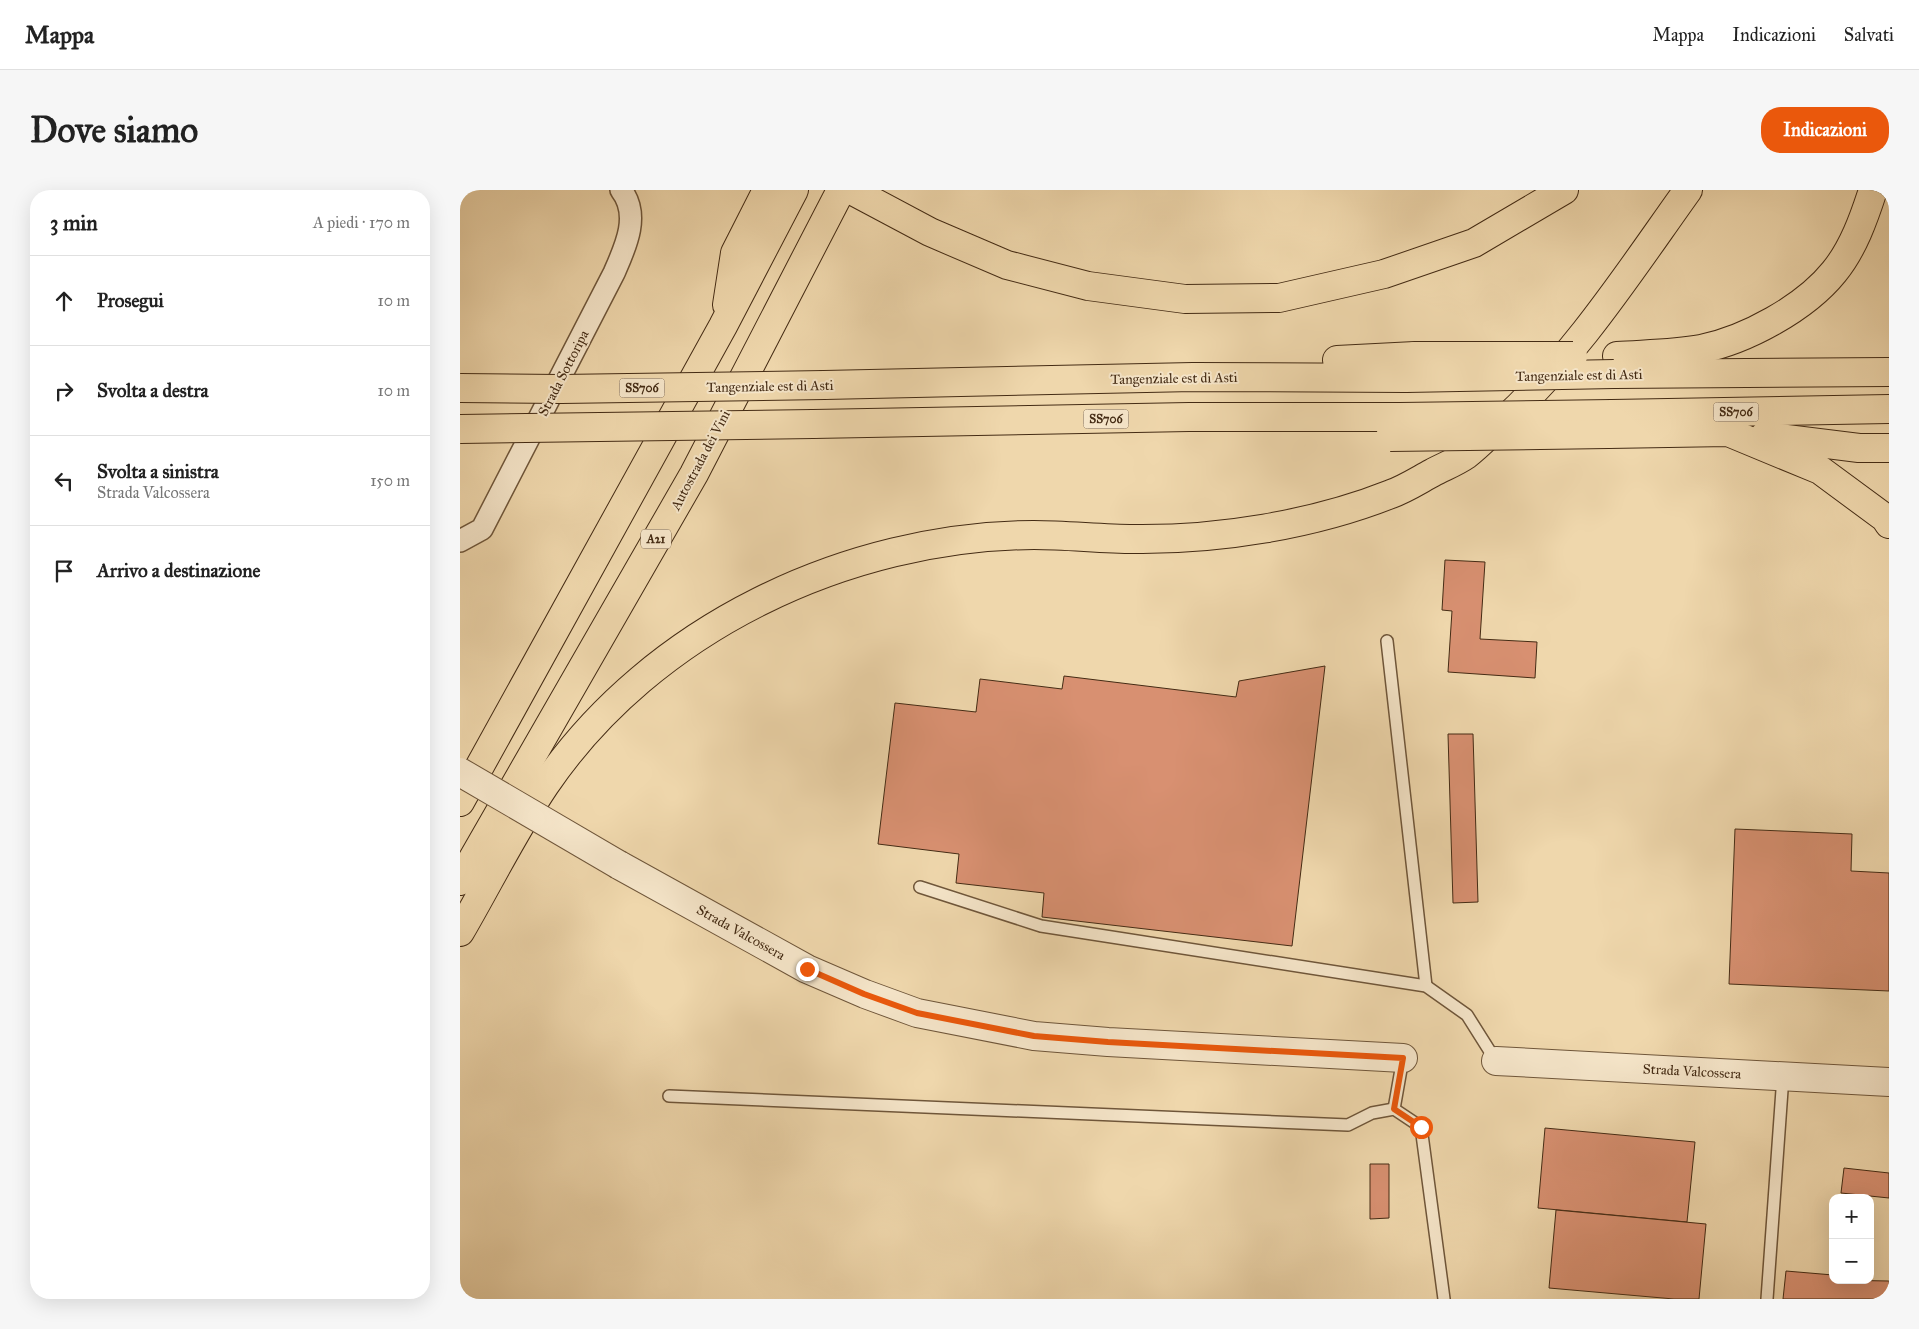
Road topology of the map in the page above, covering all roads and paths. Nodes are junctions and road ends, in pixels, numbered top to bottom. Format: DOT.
graph roads {
  1 [pos="621,190"];
  2 [pos="767,190"];
  3 [pos="794,190"];
  4 [pos="841,190"];
  5 [pos="851,190"];
  6 [pos="1564,190"];
  7 [pos="1688,190"];
  8 [pos="1873,190"];
  9 [pos="723,326"];
  10 [pos="1616,365"];
  11 [pos="1889,372"];
  12 [pos="460,388"];
  13 [pos="1889,409"];
  14 [pos="1610,424"];
  15 [pos="460,429"];
  16 [pos="1728,432"];
  17 [pos="1889,448"];
  18 [pos="1889,524"];
  19 [pos="460,541"];
  20 [pos="1387,641"];
  21 [pos="460,772"];
  22 [pos="460,802"];
  23 [pos="460,881"];
  24 [pos="920,887"];
  25 [pos="460,932"];
  26 [pos="1426,986"];
  27 [pos="1403,1058"];
  28 [pos="1496,1061"];
  29 [pos="1783,1076"];
  30 [pos="1889,1082"];
  31 [pos="669,1096"];
  32 [pos="1394,1109"];
  33 [pos="1444,1299"];
  34 [pos="1767,1299"];
  1 -- 19 [label="street, Strada Sottoripa"];
  2 -- 9 [label="highway"];
  3 -- 9 [label="highway"];
  4 -- 23 [label="highway, Autostrada dei Vini / A21"];
  5 -- 6 [label="highway"];
  7 -- 25 [label="highway"];
  8 -- 10 [label="highway"];
  9 -- 22 [label="highway"];
  10 -- 11 [label="highway, Tangenziale est di Asti / SS706"];
  10 -- 12 [label="highway, Tangenziale est di Asti / SS706, bridge"];
  13 -- 14 [label="highway, SS706"];
  14 -- 15 [label="highway, SS706, bridge"];
  14 -- 16 [label="highway"];
  16 -- 17 [label="highway"];
  16 -- 18 [label="highway"];
  20 -- 26 [label="lane"];
  21 -- 27 [label="street, Strada Valcossera, bridge"];
  24 -- 26 [label="lane"];
  26 -- 28 [label="lane"];
  27 -- 32 [label="lane"];
  28 -- 29 [label="street, Strada Valcossera"];
  29 -- 30 [label="street, Strada Valcossera"];
  29 -- 34 [label="lane"];
  31 -- 32 [label="lane"];
  32 -- 33 [label="lane"];
}
